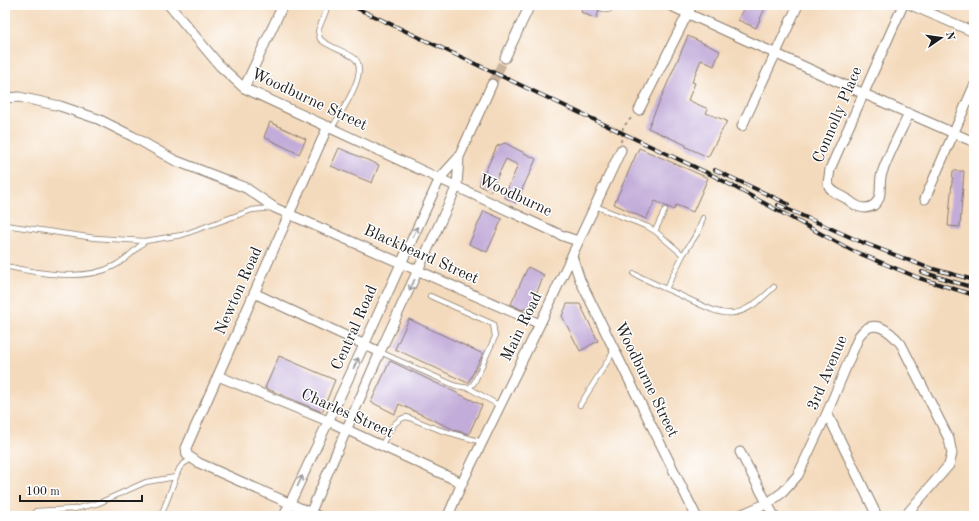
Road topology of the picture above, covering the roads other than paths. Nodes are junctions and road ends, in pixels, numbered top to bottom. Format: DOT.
graph roads {
  1 [pos="169,5"];
  2 [pos="283,5"];
  3 [pos="530,5"];
  4 [pos="616,5"];
  5 [pos="669,5"];
  6 [pos="798,5"];
  7 [pos="903,5"];
  8 [pos="911,5"];
  9 [pos="679,7"];
  10 [pos="601,8"];
  11 [pos="690,9"];
  12 [pos="326,11"];
  13 [pos="680,26"];
  14 [pos="974,32"];
  15 [pos="776,54"];
  16 [pos="505,58"];
  17 [pos="492,84"];
  18 [pos="974,86"];
  19 [pos="244,88"];
  20 [pos="862,93"];
  21 [pos="5,98"];
  22 [pos="639,110"];
  23 [pos="909,114"];
  24 [pos="742,126"];
  25 [pos="330,127"];
  26 [pos="952,133"];
  27 [pos="974,142"];
  28 [pos="621,150"];
  29 [pos="459,157"];
  30 [pos="440,178"];
  31 [pos="457,186"];
  32 [pos="925,198"];
  33 [pos="595,206"];
  34 [pos="275,208"];
  35 [pos="665,210"];
  36 [pos="289,213"];
  37 [pos="703,218"];
  38 [pos="5,225"];
  39 [pos="655,231"];
  40 [pos="145,241"];
  41 [pos="578,241"];
  42 [pos="683,255"];
  43 [pos="572,256"];
  44 [pos="401,263"];
  45 [pos="5,266"];
  46 [pos="418,270"];
  47 [pos="634,274"];
  48 [pos="774,288"];
  49 [pos="666,289"];
  50 [pos="254,293"];
  51 [pos="430,296"];
  52 [pos="540,324"];
  53 [pos="364,345"];
  54 [pos="615,350"];
  55 [pos="380,352"];
  56 [pos="218,376"];
  57 [pos="469,388"];
  58 [pos="580,405"];
  59 [pos="500,406"];
  60 [pos="827,413"];
  61 [pos="328,421"];
  62 [pos="346,430"];
  63 [pos="482,442"];
  64 [pos="381,446"];
  65 [pos="740,452"];
  66 [pos="195,461"];
  67 [pos="176,477"];
  68 [pos="462,483"];
  69 [pos="768,503"];
  70 [pos="289,504"];
  71 [pos="312,515"];
  72 [pos="31,516"];
  73 [pos="161,516"];
  74 [pos="284,516"];
  75 [pos="448,516"];
  76 [pos="696,516"];
  77 [pos="738,516"];
  78 [pos="774,516"];
  79 [pos="877,516"];
  80 [pos="905,516"];
  1 -- 19 [label="street, Woodburne Street"];
  2 -- 19 [label="street"];
  3 -- 16 [label="street"];
  4 -- 10 [label="lane"];
  5 -- 9 [label="street"];
  6 -- 15 [label="street"];
  7 -- 20 [label="street, Connolly Place"];
  8 -- 14 [label="street"];
  9 -- 11 [label="street"];
  9 -- 13 [label="street"];
  11 -- 13 [label="street"];
  11 -- 15 [label="street"];
  12 -- 25 [label="lane"];
  13 -- 22 [label="street"];
  15 -- 20 [label="street"];
  15 -- 24 [label="street"];
  17 -- 29 [label="street, Central Road"];
  18 -- 26 [label="street"];
  19 -- 25 [label="street, Woodburne Street"];
  20 -- 23 [label="street"];
  20 -- 23 [label="street, Connolly Place"];
  21 -- 34 [label="street, Blackbeard Street"];
  23 -- 26 [label="street"];
  25 -- 30 [label="street, Woodburne Street"];
  25 -- 36 [label="street, Newton Road"];
  26 -- 27 [label="street"];
  26 -- 32 [label="street"];
  28 -- 33 [label="street, Main Road"];
  29 -- 30 [label="street, Central Road"];
  29 -- 31 [label="street, Central Road"];
  30 -- 31 [label="street, Woodburne"];
  44 -- 30 [label="street, Central Road, one-way"];
  31 -- 41 [label="street, Woodburne"];
  31 -- 46 [label="street, Central Road"];
  33 -- 39 [label="lane"];
  33 -- 41 [label="street, Main Road"];
  34 -- 36 [label="street, Blackbeard Street"];
  34 -- 40 [label="lane"];
  35 -- 39 [label="lane"];
  36 -- 44 [label="street, Blackbeard Street"];
  36 -- 50 [label="street, Newton Road"];
  37 -- 42 [label="lane"];
  38 -- 40 [label="lane"];
  39 -- 42 [label="lane"];
  40 -- 45 [label="lane"];
  41 -- 43 [label="street, Main Road"];
  42 -- 49 [label="lane"];
  43 -- 52 [label="street, Main Road"];
  43 -- 54 [label="street, Woodburne Street"];
  44 -- 46 [label="street, Blackbeard Street"];
  44 -- 53 [label="street, Central Road"];
  46 -- 52 [label="street, Blackbeard Street"];
  46 -- 55 [label="street, Central Road, one-way"];
  47 -- 49 [label="lane"];
  48 -- 49 [label="lane"];
  50 -- 53 [label="street"];
  50 -- 56 [label="street, Newton Road"];
  51 -- 57 [label="lane"];
  52 -- 59 [label="street, Main Road"];
  53 -- 55 [label="street"];
  61 -- 53 [label="street, Central Road, one-way"];
  54 -- 58 [label="lane"];
  54 -- 76 [label="street, Woodburne Street"];
  55 -- 57 [label="lane"];
  55 -- 62 [label="street, Central Road"];
  56 -- 61 [label="street, Charles Street"];
  56 -- 66 [label="street, Newton Road"];
  57 -- 59 [label="lane"];
  59 -- 63 [label="street, Main Road"];
  60 -- 69 [label="street, 3rd Avenue"];
  60 -- 79 [label="street"];
  60 -- 80 [label="street, 3rd Avenue"];
  61 -- 62 [label="street, Charles Street"];
  70 -- 61 [label="street, Central Road, one-way"];
  62 -- 64 [label="street, Charles Street"];
  62 -- 71 [label="street, Central Road"];
  63 -- 64 [label="lane"];
  63 -- 68 [label="street, Main Road"];
  64 -- 68 [label="street, Charles Street"];
  65 -- 69 [label="street"];
  66 -- 67 [label="lane"];
  66 -- 70 [label="street"];
  67 -- 72 [label="lane"];
  67 -- 73 [label="lane"];
  68 -- 75 [label="street, Main Road"];
  69 -- 77 [label="street, 3rd Avenue"];
  69 -- 78 [label="street"];
  70 -- 71 [label="street"];
  70 -- 74 [label="street, Central Road"];
}
